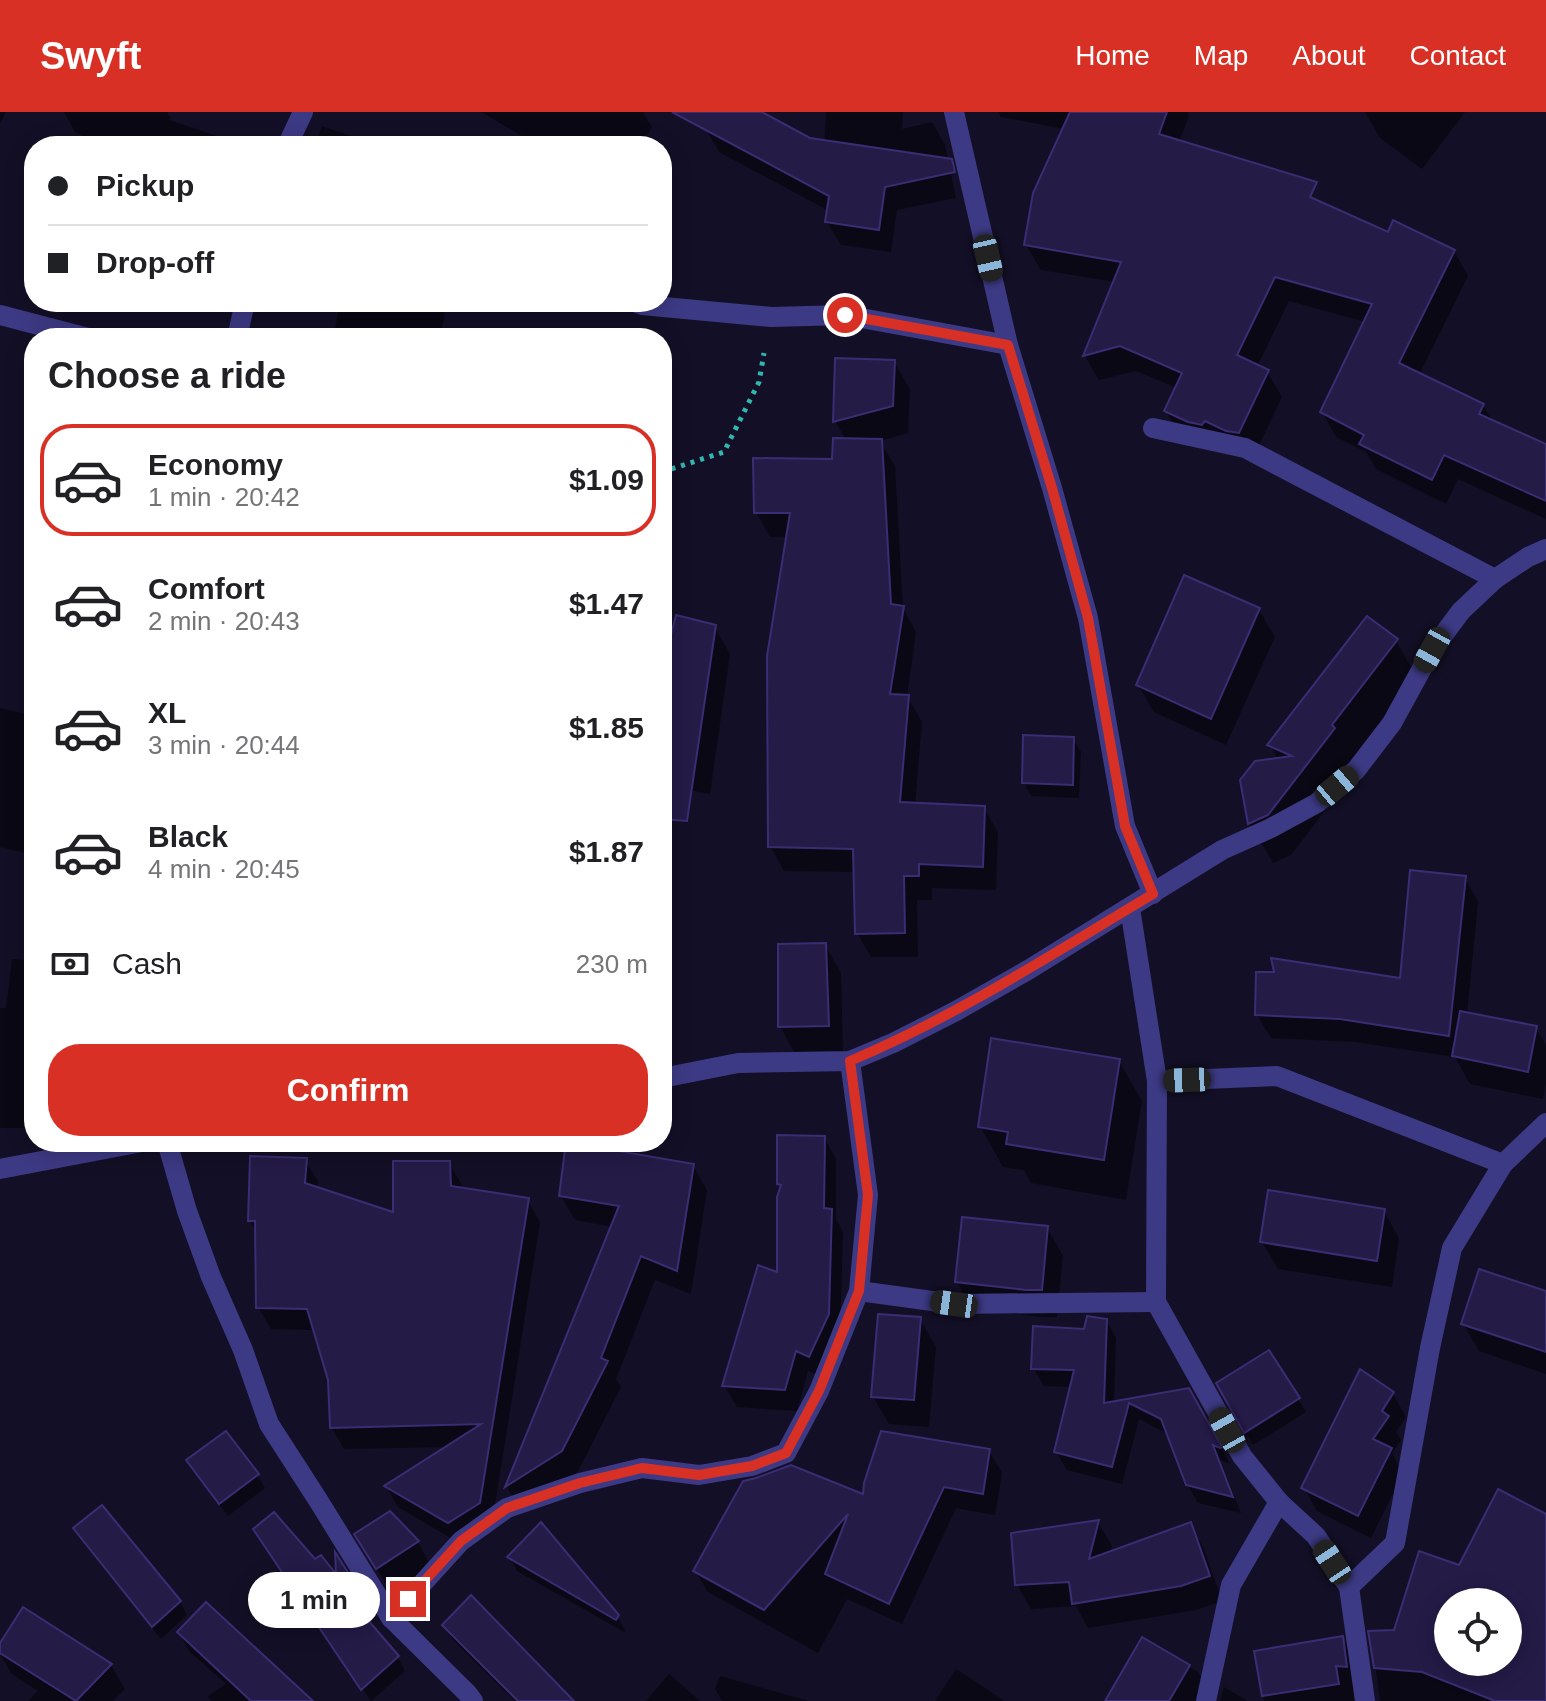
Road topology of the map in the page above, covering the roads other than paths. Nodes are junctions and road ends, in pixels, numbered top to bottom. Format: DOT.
graph roads {
  1 [pos="303,112"];
  2 [pos="954,112"];
  3 [pos="292,136"];
  4 [pos="672,308"];
  5 [pos="0,315"];
  6 [pos="50,328"];
  7 [pos="1008,345"];
  8 [pos="1153,428"];
  9 [pos="1546,549"];
  10 [pos="1495,579"];
  11 [pos="1153,894"];
  12 [pos="1130,908"];
  13 [pos="850,1061"];
  14 [pos="672,1076"];
  15 [pos="1157,1081"];
  16 [pos="1546,1123"];
  17 [pos="89,1152"];
  18 [pos="170,1152"];
  19 [pos="1503,1164"];
  20 [pos="0,1169"];
  21 [pos="859,1291"];
  22 [pos="1156,1302"];
  23 [pos="1279,1502"];
  24 [pos="1349,1587"];
  25 [pos="391,1618"];
  26 [pos="473,1701"];
  27 [pos="1206,1701"];
  28 [pos="1365,1701"];
  1 -- 3 [label="street"];
  2 -- 7 [label="street"];
  4 -- 7 [label="street"];
  5 -- 6 [label="street"];
  7 -- 11 [label="street"];
  8 -- 10 [label="street"];
  9 -- 10 [label="street"];
  10 -- 11 [label="street"];
  11 -- 12 [label="street"];
  12 -- 13 [label="street"];
  12 -- 15 [label="street"];
  13 -- 14 [label="street"];
  13 -- 21 [label="street"];
  15 -- 19 [label="street"];
  15 -- 22 [label="street"];
  16 -- 19 [label="street"];
  17 -- 20 [label="street"];
  18 -- 25 [label="street"];
  19 -- 24 [label="street"];
  21 -- 22 [label="street"];
  21 -- 25 [label="street"];
  22 -- 23 [label="street"];
  23 -- 24 [label="street"];
  23 -- 27 [label="street"];
  24 -- 28 [label="street"];
  25 -- 26 [label="street"];
}
